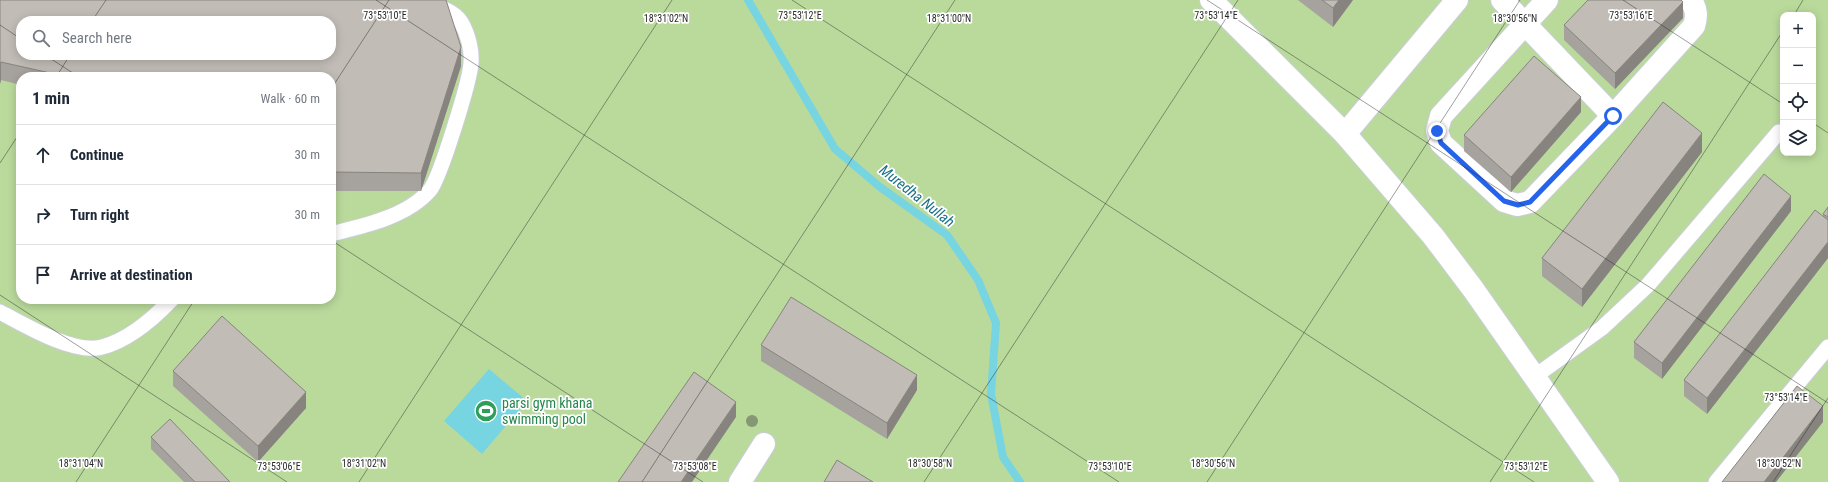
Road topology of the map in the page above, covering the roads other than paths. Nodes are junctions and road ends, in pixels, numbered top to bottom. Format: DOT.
graph roads {
  1 [pos="416,0"];
  2 [pos="1211,0"];
  3 [pos="1457,0"];
  4 [pos="1502,0"];
  5 [pos="1547,0"];
  6 [pos="1691,0"];
  7 [pos="1524,24"];
  8 [pos="1613,116"];
  9 [pos="1779,132"];
  10 [pos="1345,134"];
  11 [pos="336,233"];
  12 [pos="166,304"];
  13 [pos="0,312"];
  14 [pos="1828,347"];
  15 [pos="1534,377"];
  16 [pos="764,444"];
  17 [pos="740,482"];
  18 [pos="1608,482"];
  19 [pos="1716,482"];
  1 -- 11 [label="lane"];
  2 -- 10 [label="street"];
  3 -- 10 [label="street"];
  4 -- 7 [label="street"];
  5 -- 7 [label="street"];
  6 -- 8 [label="street"];
  7 -- 8 [label="street"];
  7 -- 8 [label="street"];
  9 -- 15 [label="lane"];
  10 -- 15 [label="street"];
  12 -- 13 [label="lane"];
  14 -- 19 [label="lane"];
  15 -- 18 [label="street"];
  16 -- 17 [label="street"];
}
